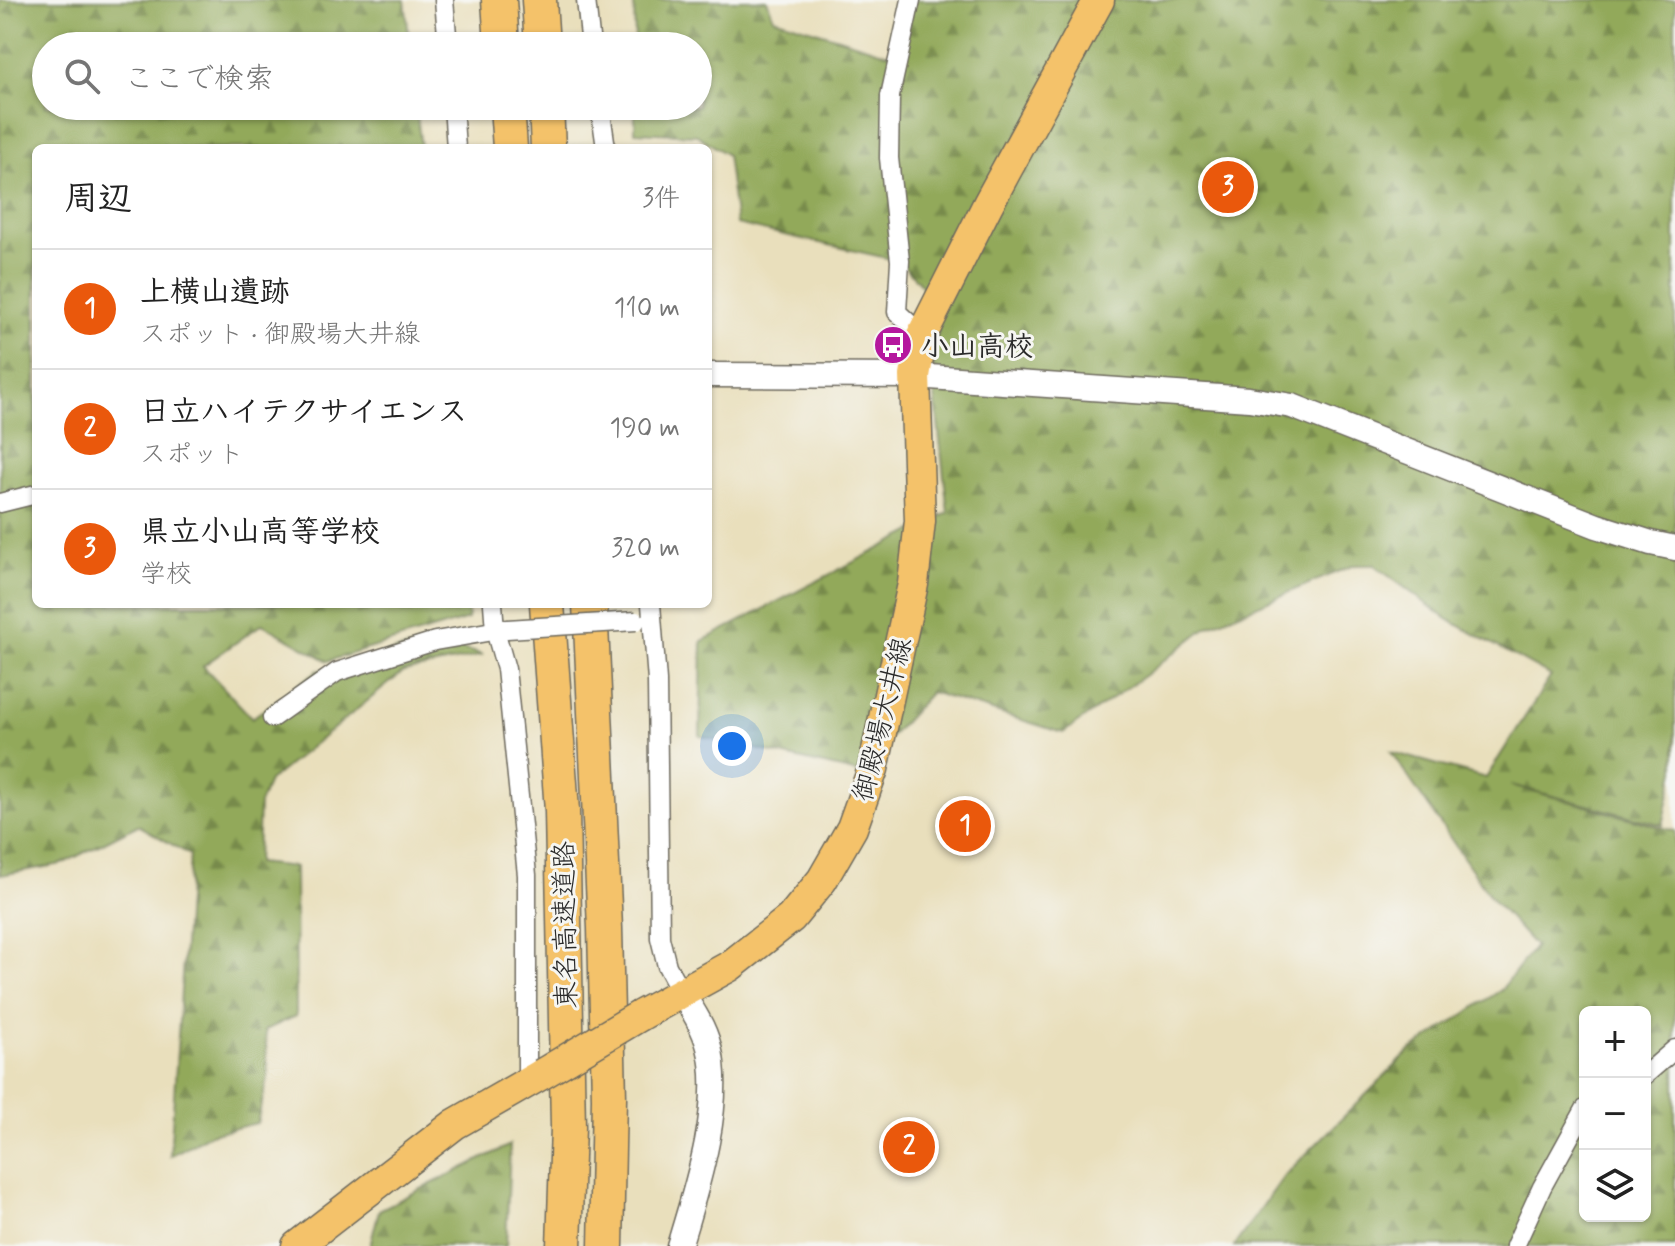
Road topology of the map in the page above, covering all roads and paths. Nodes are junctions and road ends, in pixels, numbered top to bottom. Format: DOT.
graph roads {
  1 [pos="444,0"];
  2 [pos="499,0"];
  3 [pos="539,0"];
  4 [pos="586,0"];
  5 [pos="911,0"];
  6 [pos="1099,0"];
  7 [pos="447,32"];
  8 [pos="501,32"];
  9 [pos="541,32"];
  10 [pos="589,32"];
  11 [pos="454,120"];
  12 [pos="508,120"];
  13 [pos="547,120"];
  14 [pos="602,120"];
  15 [pos="456,144"];
  16 [pos="510,144"];
  17 [pos="548,144"];
  18 [pos="605,144"];
  19 [pos="922,335"];
  20 [pos="712,375"];
  21 [pos="915,376"];
  22 [pos="32,495"];
  23 [pos="0,503"];
  24 [pos="1675,548"];
  25 [pos="494,608"];
  26 [pos="547,608"];
  27 [pos="590,608"];
  28 [pos="646,615"];
  29 [pos="501,629"];
  30 [pos="272,718"];
  31 [pos="681,992"];
  32 [pos="1675,1049"];
  33 [pos="1651,1070"];
  34 [pos="534,1078"];
  35 [pos="1579,1120"];
  36 [pos="297,1246"];
  37 [pos="564,1246"];
  38 [pos="606,1246"];
  39 [pos="679,1246"];
  40 [pos="1515,1246"];
  1 -- 7 [label="street"];
  2 -- 8 [label="highway"];
  3 -- 9 [label="highway"];
  4 -- 10 [label="street"];
  5 -- 19 [label="street"];
  6 -- 19 [label="main road, 御殿場大井線"];
  11 -- 15 [label="street"];
  12 -- 16 [label="highway"];
  13 -- 17 [label="highway"];
  14 -- 18 [label="street"];
  19 -- 21 [label="main road, 御殿場大井線"];
  20 -- 21 [label="street"];
  21 -- 24 [label="street"];
  21 -- 31 [label="main road, 御殿場大井線"];
  22 -- 23 [label="street"];
  25 -- 29 [label="street"];
  26 -- 37 [label="highway, 東名高速道路"];
  27 -- 38 [label="highway, 東名高速道路"];
  28 -- 29 [label="street, bridge"];
  28 -- 31 [label="street"];
  29 -- 30 [label="street"];
  29 -- 34 [label="street"];
  31 -- 34 [label="main road, 御殿場大井線, bridge"];
  31 -- 39 [label="street"];
  32 -- 33 [label="street"];
  34 -- 36 [label="main road, 御殿場大井線"];
  35 -- 40 [label="street"];
}
